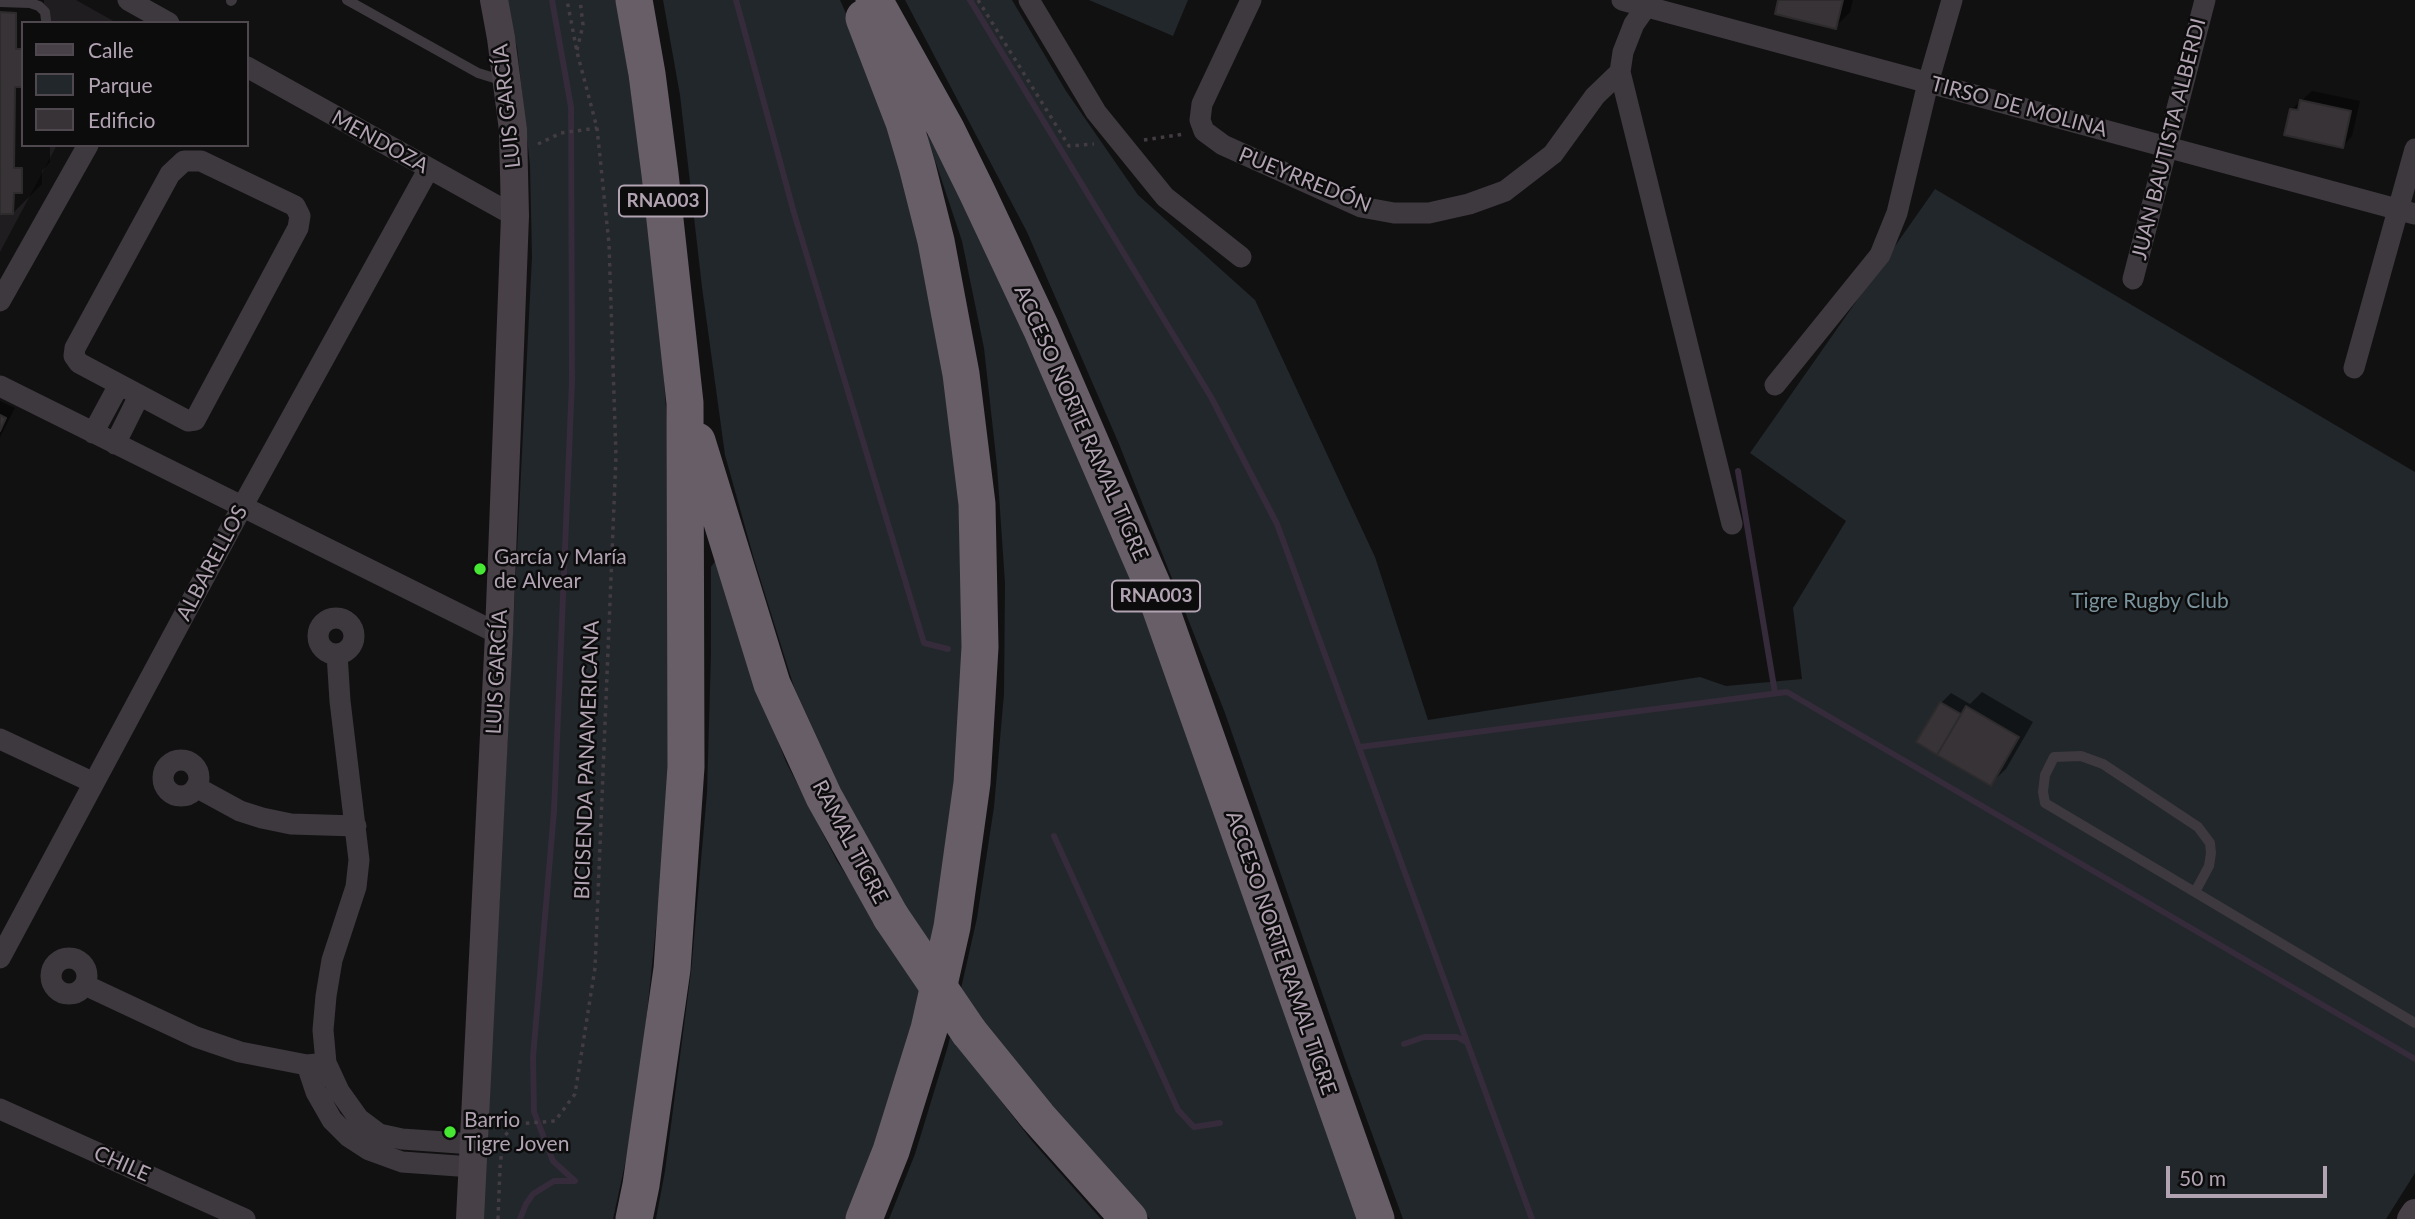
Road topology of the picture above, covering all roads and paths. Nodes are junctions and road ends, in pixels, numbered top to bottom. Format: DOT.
graph roads {
  1 [pos="128,0"];
  2 [pos="347,0"];
  3 [pos="494,0"];
  4 [pos="567,0"];
  5 [pos="580,0"];
  6 [pos="634,0"];
  7 [pos="855,0"];
  8 [pos="874,0"];
  9 [pos="1029,0"];
  10 [pos="1251,0"];
  11 [pos="1622,0"];
  12 [pos="1952,0"];
  13 [pos="2205,0"];
  14 [pos="0,2"];
  15 [pos="1649,3"];
  16 [pos="163,16"];
  17 [pos="46,20"];
  18 [pos="576,52"];
  19 [pos="248,68"];
  20 [pos="1620,72"];
  21 [pos="507,82"];
  22 [pos="1928,83"];
  23 [pos="597,128"];
  24 [pos="561,132"];
  25 [pos="2166,146"];
  26 [pos="87,147"];
  27 [pos="2415,149"];
  28 [pos="428,170"];
  29 [pos="2407,212"];
  30 [pos="515,216"];
  31 [pos="1241,257"];
  32 [pos="2133,279"];
  33 [pos="0,301"];
  34 [pos="2354,368"];
  35 [pos="119,385"];
  36 [pos="1775,385"];
  37 [pos="0,386"];
  38 [pos="139,396"];
  39 [pos="685,403"];
  40 [pos="93,433"];
  41 [pos="115,443"];
  42 [pos="242,507"];
  43 [pos="1732,524"];
  44 [pos="499,634"];
  45 [pos="337,654"];
  46 [pos="0,739"];
  47 [pos="94,783"];
  48 [pos="196,787"];
  49 [pos="356,826"];
  50 [pos="2195,892"];
  51 [pos="0,958"];
  52 [pos="85,985"];
  53 [pos="2415,1023"];
  54 [pos="316,1064"];
  55 [pos="0,1109"];
  56 [pos="473,1156"];
  57 [pos="2415,1213"];
  58 [pos="245,1219"];
  59 [pos="470,1219"];
  60 [pos="498,1219"];
  61 [pos="634,1219"];
  62 [pos="864,1219"];
  63 [pos="1129,1219"];
  64 [pos="1376,1219"];
  65 [pos="2411,1219"];
  1 -- 16 [label="street"];
  2 -- 21 [label="lane"];
  3 -- 21 [label="street, LUIS GARCÍA"];
  4 -- 18 [label="path, BICISENDA PANAMERICANA"];
  5 -- 18 [label="path"];
  6 -- 39 [label="highway, RNA003"];
  7 -- 62 [label="highway"];
  8 -- 64 [label="highway, ACCESO NORTE RAMAL TIGRE / RNA003"];
  9 -- 31 [label="street"];
  10 -- 20 [label="street, PUEYRREDÓN"];
  11 -- 15 [label="street, TIRSO DE MOLINA"];
  12 -- 22 [label="street"];
  13 -- 25 [label="street, JUAN BAUTISTA ALBERDI"];
  14 -- 17 [label="lane"];
  15 -- 20 [label="street"];
  15 -- 22 [label="street, TIRSO DE MOLINA"];
  18 -- 23 [label="path, BICISENDA PANAMERICANA"];
  19 -- 28 [label="street, MENDOZA"];
  20 -- 43 [label="street"];
  21 -- 30 [label="street, LUIS GARCÍA"];
  22 -- 25 [label="street, TIRSO DE MOLINA"];
  22 -- 36 [label="street"];
  23 -- 24 [label="path"];
  23 -- 60 [label="path, BICISENDA PANAMERICANA"];
  25 -- 29 [label="street, TIRSO DE MOLINA"];
  25 -- 32 [label="street, JUAN BAUTISTA ALBERDI"];
  26 -- 33 [label="street"];
  27 -- 29 [label="street"];
  28 -- 30 [label="street, MENDOZA"];
  28 -- 42 [label="street, ALBARELLOS"];
  29 -- 34 [label="street"];
  30 -- 44 [label="street, LUIS GARCÍA"];
  35 -- 38 [label="street"];
  35 -- 38 [label="street"];
  35 -- 40 [label="street"];
  37 -- 40 [label="street"];
  38 -- 41 [label="street"];
  39 -- 61 [label="highway"];
  39 -- 63 [label="highway, RAMAL TIGRE / RNA003, bridge"];
  40 -- 41 [label="street"];
  41 -- 42 [label="street"];
  42 -- 44 [label="street"];
  42 -- 47 [label="street, ALBARELLOS"];
  44 -- 56 [label="street, LUIS GARCÍA"];
  45 -- 49 [label="street"];
  46 -- 47 [label="street"];
  47 -- 51 [label="street, ALBARELLOS"];
  48 -- 49 [label="street"];
  49 -- 54 [label="street"];
  50 -- 50 [label="lane"];
  50 -- 53 [label="lane"];
  52 -- 54 [label="street"];
  54 -- 56 [label="street"];
  55 -- 58 [label="street, CHILE"];
  56 -- 59 [label="street, LUIS GARCÍA"];
  57 -- 65 [label="street"];
}
